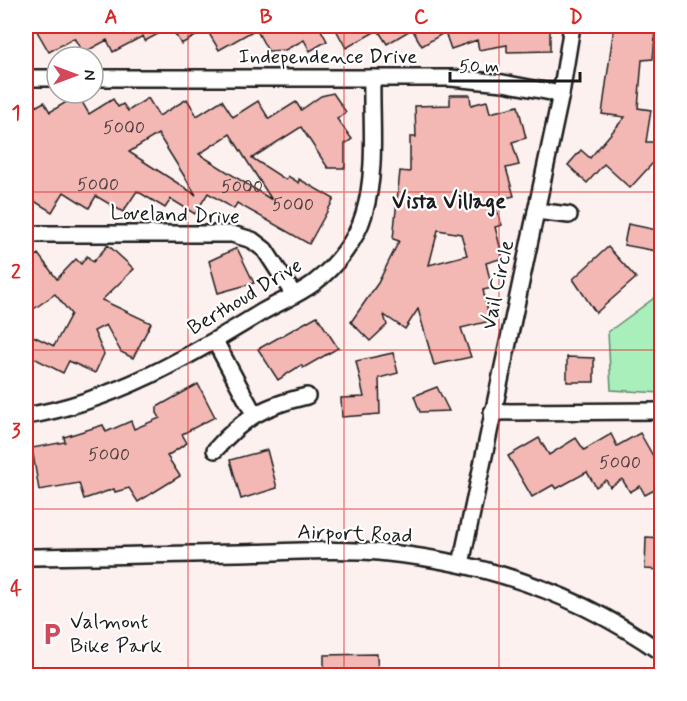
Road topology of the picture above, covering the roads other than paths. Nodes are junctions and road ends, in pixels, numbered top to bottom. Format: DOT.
graph roads {
  1 [pos="572,26"];
  2 [pos="26,78"];
  3 [pos="45,78"];
  4 [pos="105,78"];
  5 [pos="372,78"];
  6 [pos="561,94"];
  7 [pos="536,211"];
  8 [pos="569,215"];
  9 [pos="26,234"];
  10 [pos="294,295"];
  11 [pos="215,341"];
  12 [pos="306,396"];
  13 [pos="662,411"];
  14 [pos="492,412"];
  15 [pos="254,414"];
  16 [pos="26,416"];
  17 [pos="215,450"];
  18 [pos="26,557"];
  19 [pos="461,564"];
  20 [pos="662,653"];
  1 -- 6 [label="street, Vail Circle"];
  2 -- 3 [label="street"];
  4 -- 5 [label="street, Independence Drive"];
  5 -- 6 [label="street, Independence Drive"];
  5 -- 10 [label="street, Berthoud Drive"];
  6 -- 7 [label="street, Vail Circle"];
  7 -- 8 [label="street"];
  7 -- 14 [label="street, Vail Circle"];
  9 -- 10 [label="street, Loveland Drive"];
  10 -- 11 [label="street, Berthoud Drive"];
  11 -- 15 [label="street"];
  11 -- 16 [label="street, Berthoud Drive"];
  12 -- 15 [label="street"];
  13 -- 14 [label="street"];
  14 -- 19 [label="street, Vail Circle"];
  15 -- 17 [label="street"];
  18 -- 19 [label="street, Airport Road"];
  19 -- 20 [label="street, Airport Road"];
}
